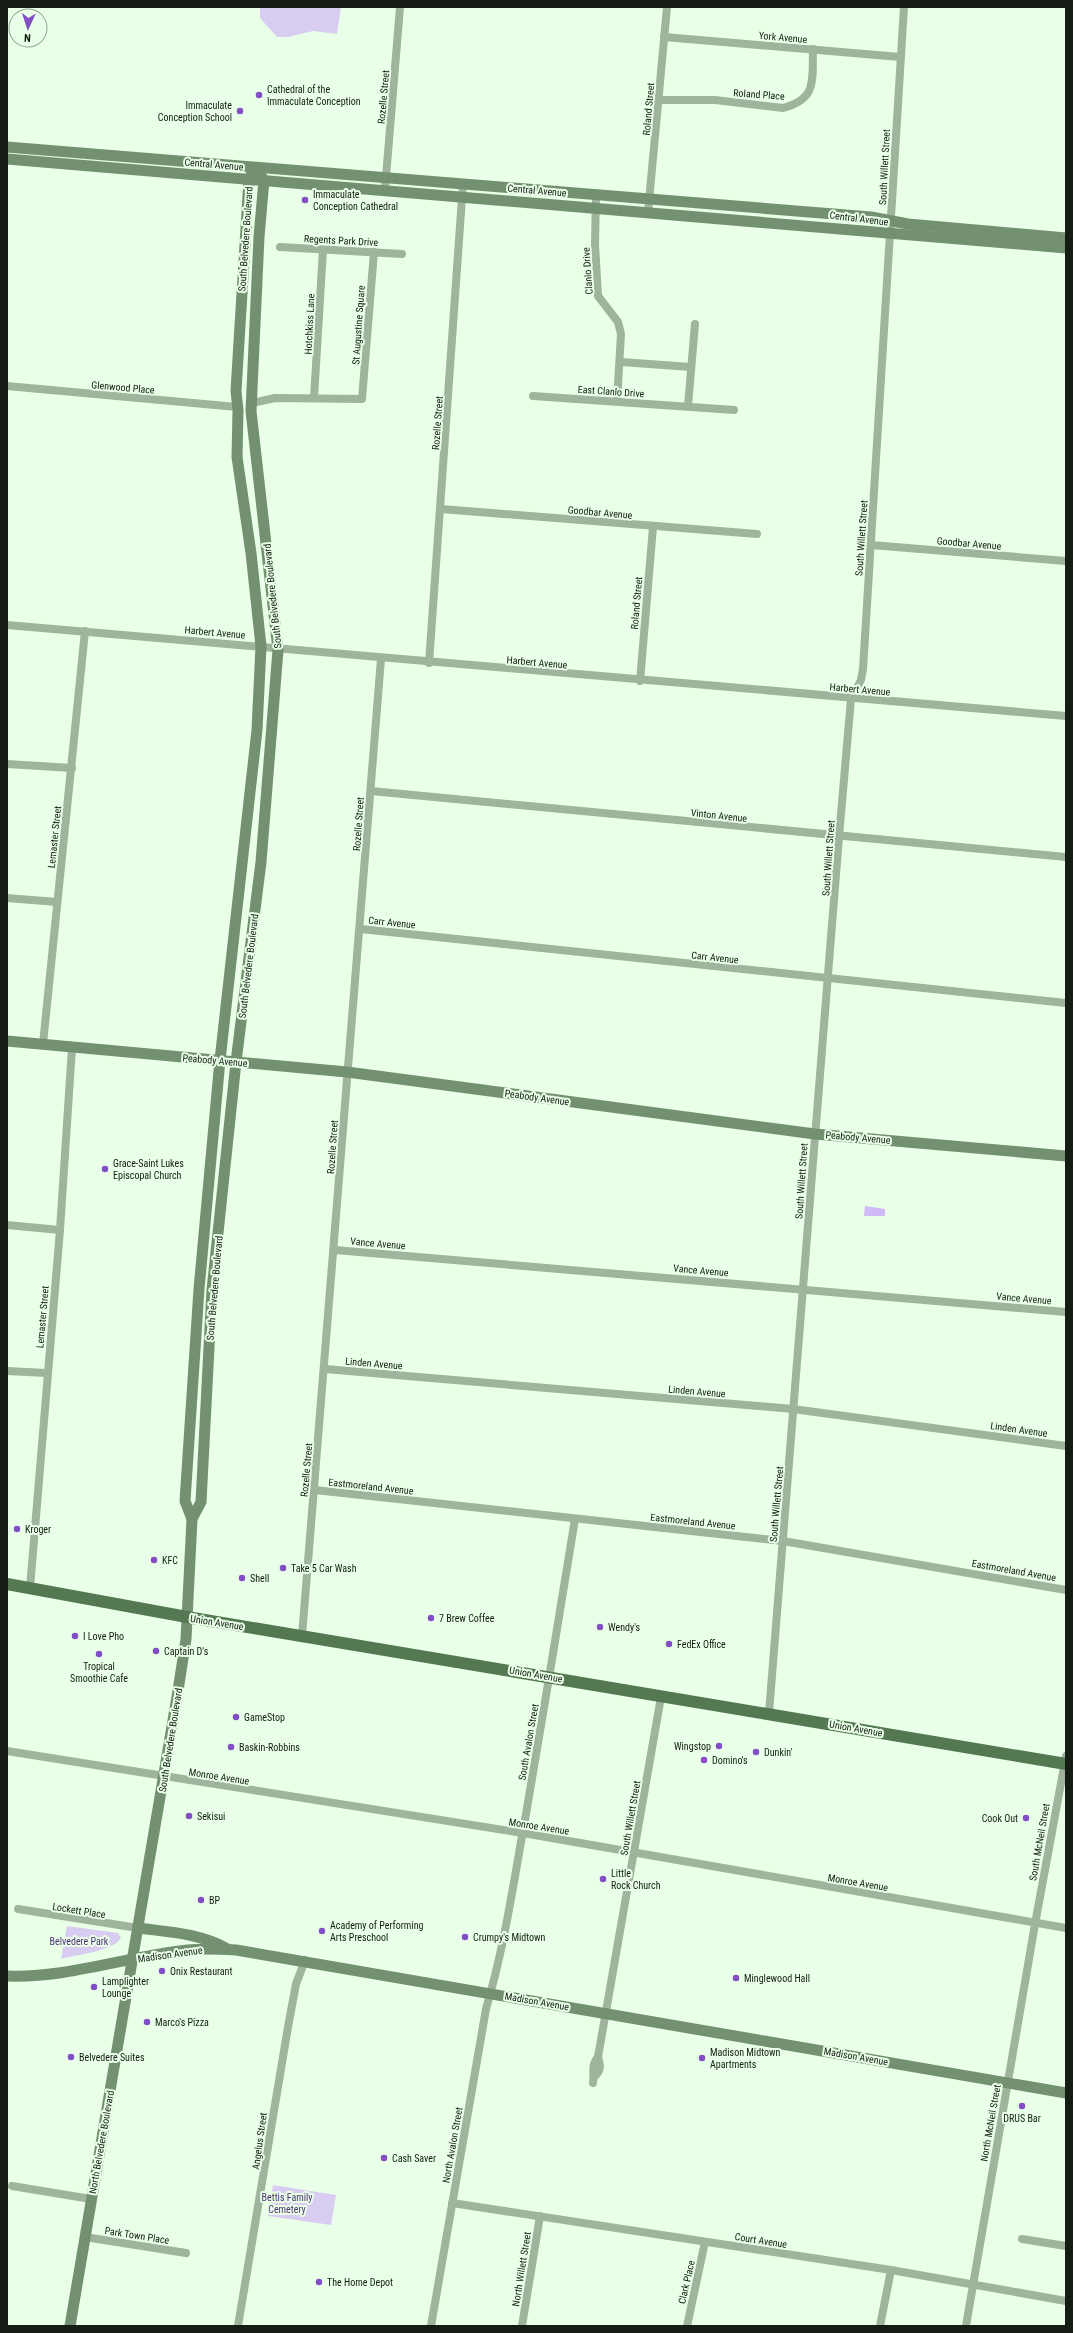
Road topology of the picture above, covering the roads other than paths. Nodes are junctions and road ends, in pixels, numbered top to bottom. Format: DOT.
graph roads {
  1 [pos="400,7"];
  2 [pos="667,7"];
  3 [pos="904,7"];
  4 [pos="664,37"];
  5 [pos="813,49"];
  6 [pos="900,57"];
  7 [pos="658,100"];
  8 [pos="7,147"];
  9 [pos="7,159"];
  10 [pos="255,168"];
  11 [pos="249,180"];
  12 [pos="264,180"];
  13 [pos="386,184"];
  14 [pos="463,184"];
  15 [pos="596,195"];
  16 [pos="462,196"];
  17 [pos="649,199"];
  18 [pos="595,208"];
  19 [pos="648,212"];
  20 [pos="891,227"];
  21 [pos="1066,238"];
  22 [pos="280,247"];
  23 [pos="1066,248"];
  24 [pos="323,250"];
  25 [pos="374,252"];
  26 [pos="402,254"];
  27 [pos="695,324"];
  28 [pos="620,362"];
  29 [pos="691,367"];
  30 [pos="7,386"];
  31 [pos="533,396"];
  32 [pos="314,398"];
  33 [pos="617,401"];
  34 [pos="251,406"];
  35 [pos="688,406"];
  36 [pos="238,407"];
  37 [pos="734,410"];
  38 [pos="441,509"];
  39 [pos="652,527"];
  40 [pos="757,534"];
  41 [pos="871,544"];
  42 [pos="1066,561"];
  43 [pos="7,625"];
  44 [pos="86,631"];
  45 [pos="261,646"];
  46 [pos="278,650"];
  47 [pos="381,659"];
  48 [pos="429,663"];
  49 [pos="640,681"];
  50 [pos="851,699"];
  51 [pos="1066,716"];
  52 [pos="7,764"];
  53 [pos="72,768"];
  54 [pos="371,791"];
  55 [pos="839,837"];
  56 [pos="1066,857"];
  57 [pos="243,861"];
  58 [pos="261,862"];
  59 [pos="7,898"];
  60 [pos="57,902"];
  61 [pos="361,929"];
  62 [pos="827,980"];
  63 [pos="1066,1003"];
  64 [pos="7,1041"];
  65 [pos="43,1044"];
  66 [pos="72,1048"];
  67 [pos="220,1060"];
  68 [pos="236,1062"];
  69 [pos="347,1072"];
  70 [pos="815,1134"];
  71 [pos="1066,1156"];
  72 [pos="7,1225"];
  73 [pos="60,1230"];
  74 [pos="335,1250"];
  75 [pos="803,1288"];
  76 [pos="1066,1312"];
  77 [pos="325,1369"];
  78 [pos="7,1371"];
  79 [pos="47,1373"];
  80 [pos="793,1409"];
  81 [pos="1066,1446"];
  82 [pos="315,1490"];
  83 [pos="192,1519"];
  84 [pos="575,1519"];
  85 [pos="783,1541"];
  86 [pos="7,1584"];
  87 [pos="30,1588"];
  88 [pos="1066,1590"];
  89 [pos="187,1617"];
  90 [pos="302,1636"];
  91 [pos="550,1677"];
  92 [pos="661,1697"];
  93 [pos="769,1713"];
  94 [pos="7,1752"];
  95 [pos="1065,1761"];
  96 [pos="164,1776"];
  97 [pos="522,1833"];
  98 [pos="634,1853"];
  99 [pos="18,1909"];
  100 [pos="1035,1924"];
  101 [pos="138,1928"];
  102 [pos="1066,1928"];
  103 [pos="230,1950"];
  104 [pos="133,1958"];
  105 [pos="305,1960"];
  106 [pos="498,1968"];
  107 [pos="7,1976"];
  108 [pos="491,1993"];
  109 [pos="606,2013"];
  110 [pos="594,2080"];
  111 [pos="1008,2082"];
  112 [pos="1066,2092"];
  113 [pos="12,2186"];
  114 [pos="91,2200"];
  115 [pos="452,2203"];
  116 [pos="540,2216"];
  117 [pos="85,2237"];
  118 [pos="1022,2239"];
  119 [pos="705,2242"];
  120 [pos="1066,2246"];
  121 [pos="186,2253"];
  122 [pos="891,2270"];
  123 [pos="973,2285"];
  124 [pos="1066,2301"];
  125 [pos="70,2326"];
  126 [pos="238,2326"];
  127 [pos="430,2326"];
  128 [pos="522,2326"];
  129 [pos="687,2326"];
  130 [pos="880,2326"];
  131 [pos="966,2326"];
  1 -- 13 [label="street, Rozelle Street"];
  2 -- 4 [label="street, Roland Street"];
  3 -- 6 [label="street, South Willett Street"];
  4 -- 5 [label="street, York Avenue"];
  4 -- 7 [label="street, Roland Street"];
  5 -- 6 [label="street, York Avenue"];
  5 -- 7 [label="street, Roland Place"];
  6 -- 20 [label="street, South Willett Street"];
  7 -- 17 [label="street, Roland Street"];
  8 -- 10 [label="street, Central Avenue"];
  9 -- 11 [label="street, Central Avenue"];
  10 -- 11 [label="street, South Belvedere Boulevard"];
  10 -- 12 [label="street, South Belvedere Boulevard"];
  10 -- 13 [label="street, Central Avenue"];
  11 -- 12 [label="street, Central Avenue"];
  11 -- 36 [label="street, South Belvedere Boulevard"];
  12 -- 13 [label="street, Central Avenue"];
  12 -- 34 [label="street, South Belvedere Boulevard"];
  13 -- 14 [label="street, Central Avenue"];
  13 -- 16 [label="street, Central Avenue"];
  14 -- 15 [label="street, Central Avenue"];
  14 -- 16 [label="street, Rozelle Street"];
  15 -- 17 [label="street, Central Avenue"];
  15 -- 18 [label="street, Clanlo Drive"];
  16 -- 18 [label="street, Central Avenue"];
  16 -- 38 [label="street, Rozelle Street"];
  17 -- 19 [label="street, Roland Street"];
  17 -- 20 [label="street, Central Avenue"];
  18 -- 19 [label="street, Central Avenue"];
  18 -- 28 [label="street, Clanlo Drive"];
  19 -- 20 [label="street, Central Avenue"];
  20 -- 21 [label="street, Central Avenue"];
  20 -- 23 [label="street, Central Avenue"];
  20 -- 41 [label="street, South Willett Street"];
  22 -- 24 [label="street, Regents Park Drive"];
  24 -- 25 [label="street, Regents Park Drive"];
  24 -- 32 [label="street, Hotchkiss Lane"];
  25 -- 26 [label="street, Regents Park Drive"];
  25 -- 32 [label="street, St Augustine Square"];
  27 -- 29 [label="street"];
  28 -- 29 [label="street"];
  28 -- 33 [label="street, Clanlo Drive"];
  29 -- 35 [label="street"];
  30 -- 36 [label="street, Glenwood Place"];
  31 -- 33 [label="street, East Clanlo Drive"];
  32 -- 34 [label="street"];
  33 -- 35 [label="street, East Clanlo Drive"];
  34 -- 36 [label="street"];
  34 -- 46 [label="street, South Belvedere Boulevard"];
  35 -- 37 [label="street, East Clanlo Drive"];
  36 -- 45 [label="street, South Belvedere Boulevard"];
  38 -- 39 [label="street, Goodbar Avenue"];
  38 -- 48 [label="street, Rozelle Street"];
  39 -- 40 [label="street, Goodbar Avenue"];
  39 -- 49 [label="street, Roland Street"];
  41 -- 42 [label="street, Goodbar Avenue"];
  41 -- 50 [label="street, South Willett Street"];
  43 -- 44 [label="street, Harbert Avenue"];
  44 -- 45 [label="street, Harbert Avenue"];
  44 -- 53 [label="street, Lemaster Street"];
  45 -- 46 [label="street, Harbert Avenue"];
  45 -- 57 [label="street, South Belvedere Boulevard"];
  46 -- 47 [label="street, Harbert Avenue"];
  46 -- 58 [label="street, South Belvedere Boulevard"];
  47 -- 48 [label="street, Harbert Avenue"];
  47 -- 54 [label="street, Rozelle Street"];
  48 -- 49 [label="street, Harbert Avenue"];
  49 -- 50 [label="street, Harbert Avenue"];
  50 -- 51 [label="street, Harbert Avenue"];
  50 -- 55 [label="street, South Willett Street"];
  52 -- 53 [label="street"];
  53 -- 60 [label="street, Lemaster Street"];
  54 -- 55 [label="street, Vinton Avenue"];
  54 -- 61 [label="street, Rozelle Street"];
  55 -- 56 [label="street, Vinton Avenue"];
  55 -- 62 [label="street, South Willett Street"];
  57 -- 58 [label="street"];
  57 -- 67 [label="street, South Belvedere Boulevard"];
  58 -- 68 [label="street, South Belvedere Boulevard"];
  59 -- 60 [label="street"];
  60 -- 65 [label="street, Lemaster Street"];
  61 -- 62 [label="street, Carr Avenue"];
  61 -- 69 [label="street, Rozelle Street"];
  62 -- 63 [label="street, Carr Avenue"];
  62 -- 70 [label="street, South Willett Street"];
  64 -- 65 [label="street, Peabody Avenue"];
  65 -- 66 [label="street, Peabody Avenue"];
  66 -- 67 [label="street, Peabody Avenue"];
  66 -- 73 [label="street, Lemaster Street"];
  67 -- 68 [label="street, Peabody Avenue"];
  67 -- 83 [label="street, South Belvedere Boulevard"];
  68 -- 69 [label="street, Peabody Avenue"];
  68 -- 83 [label="street, South Belvedere Boulevard"];
  69 -- 70 [label="street, Peabody Avenue"];
  69 -- 74 [label="street, Rozelle Street"];
  70 -- 71 [label="street, Peabody Avenue"];
  70 -- 75 [label="street, South Willett Street"];
  72 -- 73 [label="street"];
  73 -- 79 [label="street, Lemaster Street"];
  74 -- 75 [label="street, Vance Avenue"];
  74 -- 77 [label="street, Rozelle Street"];
  75 -- 76 [label="street, Vance Avenue"];
  75 -- 80 [label="street, South Willett Street"];
  77 -- 80 [label="street, Linden Avenue"];
  77 -- 82 [label="street, Rozelle Street"];
  78 -- 79 [label="street"];
  79 -- 87 [label="street, Lemaster Street"];
  80 -- 81 [label="street, Linden Avenue"];
  80 -- 85 [label="street, South Willett Street"];
  82 -- 84 [label="street, Eastmoreland Avenue"];
  82 -- 90 [label="street, Rozelle Street"];
  83 -- 89 [label="street, South Belvedere Boulevard"];
  84 -- 85 [label="street, Eastmoreland Avenue"];
  84 -- 91 [label="street, South Avalon Street"];
  85 -- 88 [label="street, Eastmoreland Avenue"];
  85 -- 93 [label="street, South Willett Street"];
  86 -- 87 [label="main road, Union Avenue"];
  87 -- 89 [label="main road, Union Avenue"];
  89 -- 90 [label="main road, Union Avenue"];
  89 -- 96 [label="street, South Belvedere Boulevard"];
  90 -- 91 [label="main road, Union Avenue"];
  91 -- 92 [label="main road, Union Avenue"];
  91 -- 97 [label="street, South Avalon Street"];
  92 -- 93 [label="main road, Union Avenue"];
  92 -- 98 [label="street, South Willett Street"];
  93 -- 95 [label="main road, Union Avenue"];
  94 -- 96 [label="street, Monroe Avenue"];
  95 -- 100 [label="street, South McNeil Street"];
  96 -- 97 [label="street, Monroe Avenue"];
  96 -- 101 [label="street, South Belvedere Boulevard"];
  97 -- 98 [label="street, Monroe Avenue"];
  97 -- 106 [label="street, South Avalon Street"];
  98 -- 100 [label="street, Monroe Avenue"];
  98 -- 109 [label="street, South Willett Street"];
  99 -- 101 [label="street, Lockett Place"];
  100 -- 102 [label="street, Monroe Avenue"];
  100 -- 111 [label="street, North McNeil Street"];
  101 -- 103 [label="street"];
  101 -- 104 [label="street, South Belvedere Boulevard"];
  103 -- 104 [label="street, Madison Avenue"];
  103 -- 105 [label="street, Madison Avenue"];
  104 -- 107 [label="street, Madison Avenue"];
  104 -- 114 [label="street, North Belvedere Boulevard"];
  105 -- 108 [label="street, Madison Avenue"];
  105 -- 126 [label="street, Angelus Street"];
  106 -- 108 [label="street, North Avalon Street"];
  108 -- 109 [label="street, Madison Avenue"];
  108 -- 115 [label="street, North Avalon Street"];
  109 -- 110 [label="street"];
  109 -- 111 [label="street, Madison Avenue"];
  111 -- 112 [label="street, Madison Avenue"];
  111 -- 123 [label="street, North McNeil Street"];
  113 -- 114 [label="street"];
  114 -- 117 [label="street, North Belvedere Boulevard"];
  115 -- 116 [label="street, Court Avenue"];
  115 -- 127 [label="street, North Avalon Street"];
  116 -- 119 [label="street, Court Avenue"];
  116 -- 128 [label="street, North Willett Street"];
  117 -- 121 [label="street, Park Town Place"];
  117 -- 125 [label="street, North Belvedere Boulevard"];
  118 -- 120 [label="street"];
  119 -- 122 [label="street, Court Avenue"];
  119 -- 129 [label="street, Clark Place"];
  122 -- 123 [label="street, Court Avenue"];
  122 -- 130 [label="street"];
  123 -- 124 [label="street, Court Avenue"];
  123 -- 131 [label="street, North McNeil Street"];
}
